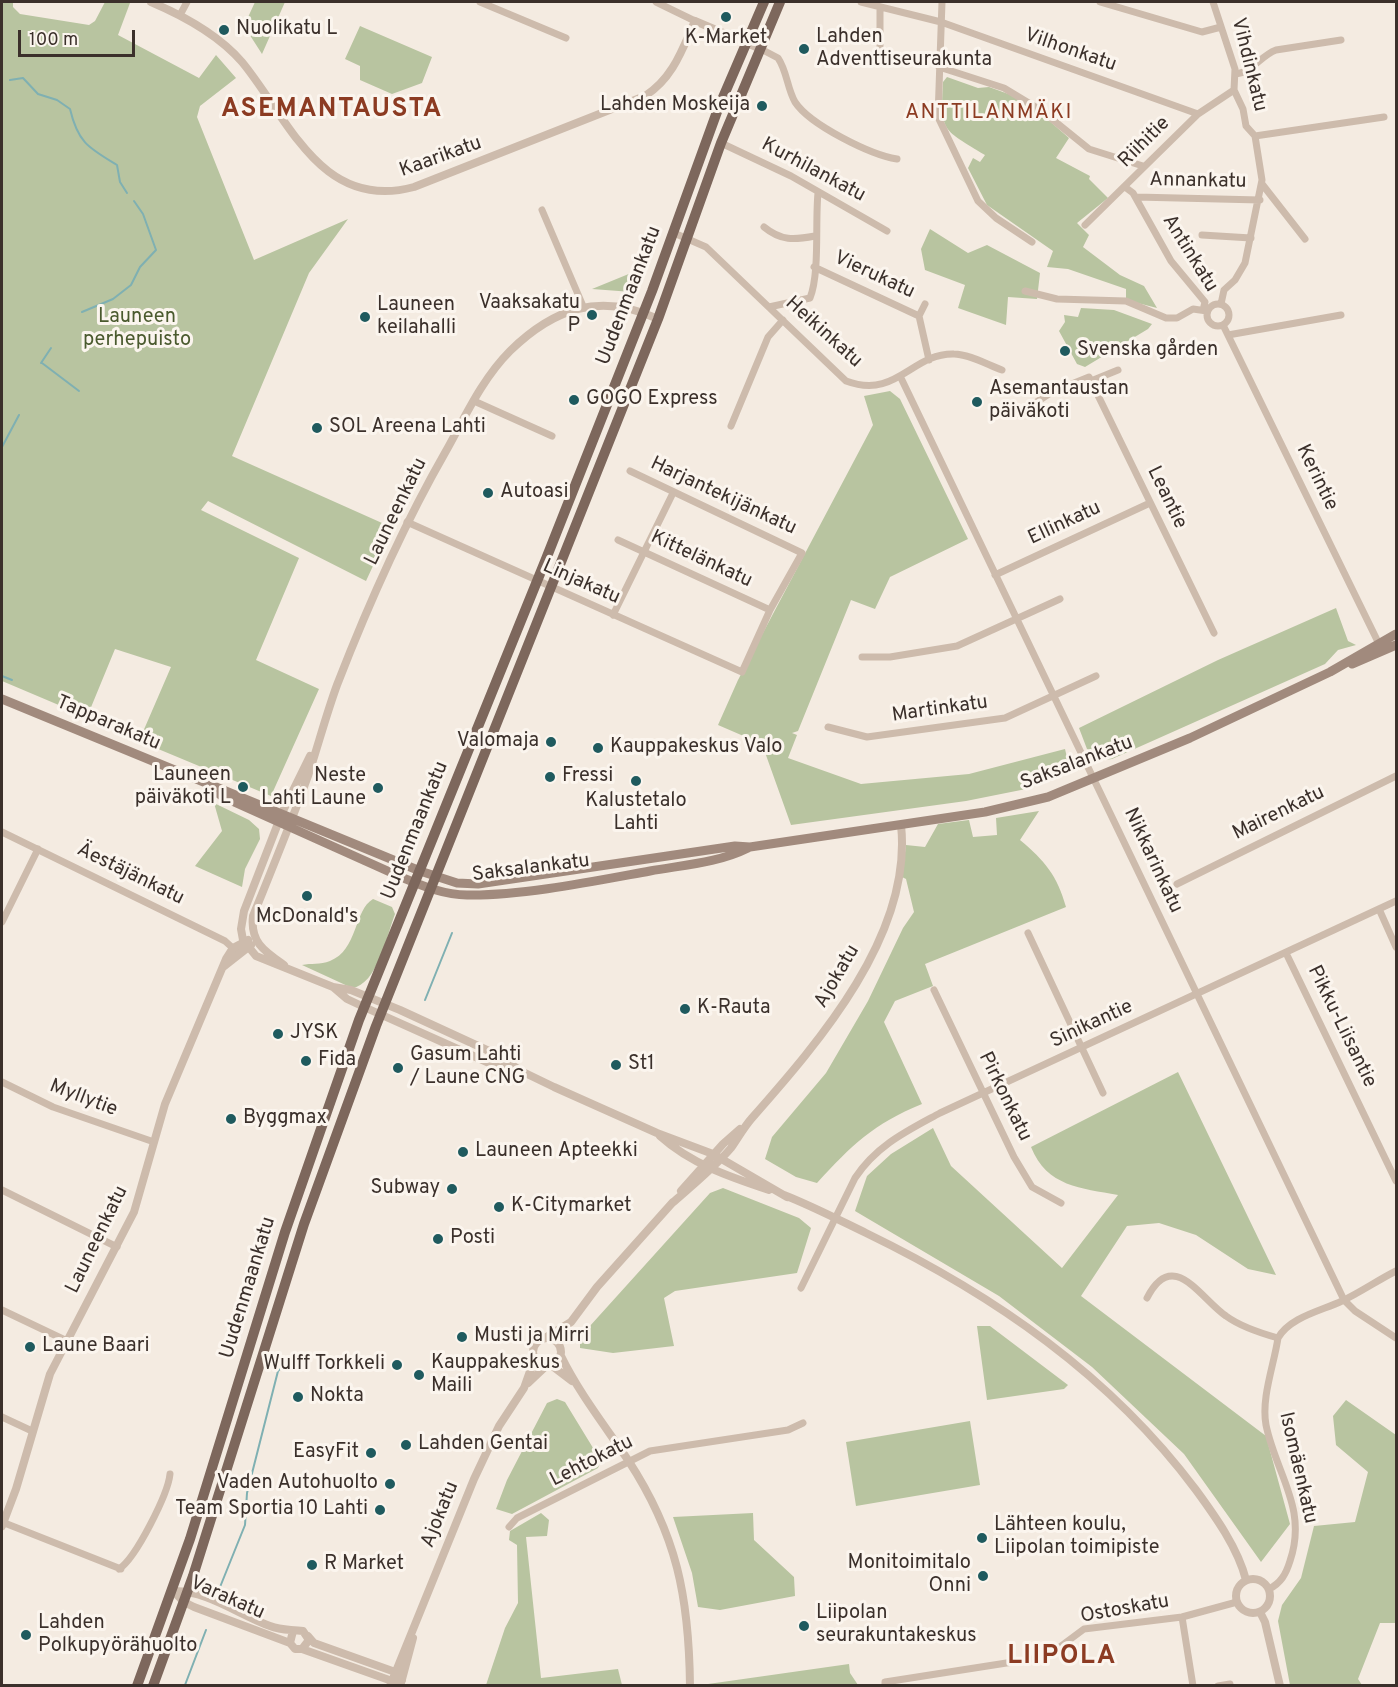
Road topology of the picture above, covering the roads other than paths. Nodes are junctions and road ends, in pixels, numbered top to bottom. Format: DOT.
graph roads {
  1 [pos="151,2"];
  2 [pos="187,2"];
  3 [pos="480,2"];
  4 [pos="656,2"];
  5 [pos="764,2"];
  6 [pos="780,2"];
  7 [pos="861,2"];
  8 [pos="942,2"];
  9 [pos="1100,2"];
  10 [pos="1213,2"];
  11 [pos="499,5"];
  12 [pos="880,7"];
  13 [pos="180,15"];
  14 [pos="695,21"];
  15 [pos="941,22"];
  16 [pos="1221,27"];
  17 [pos="566,38"];
  18 [pos="1341,40"];
  19 [pos="747,43"];
  20 [pos="761,49"];
  21 [pos="880,54"];
  22 [pos="939,67"];
  23 [pos="1236,74"];
  24 [pos="1234,90"];
  25 [pos="1198,114"];
  26 [pos="1384,117"];
  27 [pos="1255,136"];
  28 [pos="721,143"];
  29 [pos="897,159"];
  30 [pos="1143,166"];
  31 [pos="1262,184"];
  32 [pos="1125,187"];
  33 [pos="818,193"];
  34 [pos="1136,197"];
  35 [pos="1260,200"];
  36 [pos="542,210"];
  37 [pos="1085,225"];
  38 [pos="764,227"];
  39 [pos="887,231"];
  40 [pos="674,233"];
  41 [pos="1202,235"];
  42 [pos="815,236"];
  43 [pos="687,238"];
  44 [pos="1251,238"];
  45 [pos="1305,239"];
  46 [pos="1032,242"];
  47 [pos="814,267"];
  48 [pos="1025,291"];
  49 [pos="925,304"];
  50 [pos="1221,304"];
  51 [pos="583,306"];
  52 [pos="769,307"];
  53 [pos="1205,311"];
  54 [pos="644,312"];
  55 [pos="1341,315"];
  56 [pos="919,316"];
  57 [pos="658,319"];
  58 [pos="783,320"];
  59 [pos="1223,325"];
  60 [pos="1228,335"];
  61 [pos="929,360"];
  62 [pos="1002,370"];
  63 [pos="1118,370"];
  64 [pos="901,378"];
  65 [pos="1090,379"];
  66 [pos="474,402"];
  67 [pos="1018,414"];
  68 [pos="731,426"];
  69 [pos="552,436"];
  70 [pos="630,471"];
  71 [pos="673,493"];
  72 [pos="1150,503"];
  73 [pos="407,522"];
  74 [pos="618,540"];
  75 [pos="643,551"];
  76 [pos="995,575"];
  77 [pos="537,582"];
  78 [pos="550,587"];
  79 [pos="1060,598"];
  80 [pos="770,610"];
  81 [pos="613,615"];
  82 [pos="1016,620"];
  83 [pos="1214,633"];
  84 [pos="1396,634"];
  85 [pos="1378,644"];
  86 [pos="1396,645"];
  87 [pos="862,657"];
  88 [pos="1330,672"];
  89 [pos="1096,676"];
  90 [pos="1052,695"];
  91 [pos="2,699"];
  92 [pos="828,727"];
  93 [pos="314,751"];
  94 [pos="1396,776"];
  95 [pos="1096,779"];
  96 [pos="280,817"];
  97 [pos="291,822"];
  98 [pos="901,825"];
  99 [pos="2,832"];
  100 [pos="750,847"];
  101 [pos="38,849"];
  102 [pos="420,871"];
  103 [pos="436,877"];
  104 [pos="415,883"];
  105 [pos="1177,884"];
  106 [pos="431,889"];
  107 [pos="1396,901"];
  108 [pos="1378,909"];
  109 [pos="2,922"];
  110 [pos="1028,933"];
  111 [pos="255,940"];
  112 [pos="246,944"];
  113 [pos="1396,947"];
  114 [pos="233,948"];
  115 [pos="1287,952"];
  116 [pos="239,956"];
  117 [pos="284,965"];
  118 [pos="223,967"];
  119 [pos="934,990"];
  120 [pos="1197,994"];
  121 [pos="366,1002"];
  122 [pos="383,1010"];
  123 [pos="1081,1048"];
  124 [pos="2,1082"];
  125 [pos="1103,1093"];
  126 [pos="983,1094"];
  127 [pos="657,1133"];
  128 [pos="154,1142"];
  129 [pos="717,1156"];
  130 [pos="707,1167"];
  131 [pos="1396,1181"];
  132 [pos="2,1190"];
  133 [pos="787,1197"];
  134 [pos="1061,1203"];
  135 [pos="834,1218"];
  136 [pos="117,1247"];
  137 [pos="1396,1271"];
  138 [pos="801,1288"];
  139 [pos="1147,1298"];
  140 [pos="1344,1300"];
  141 [pos="2,1310"];
  142 [pos="571,1322"];
  143 [pos="545,1338"];
  144 [pos="1278,1338"];
  145 [pos="1396,1338"];
  146 [pos="65,1340"];
  147 [pos="561,1352"];
  148 [pos="535,1357"];
  149 [pos="548,1365"];
  150 [pos="577,1385"];
  151 [pos="524,1388"];
  152 [pos="2,1417"];
  153 [pos="803,1423"];
  154 [pos="32,1431"];
  155 [pos="629,1462"];
  156 [pos="170,1474"];
  157 [pos="2,1524"];
  158 [pos="509,1527"];
  159 [pos="1246,1580"];
  160 [pos="1269,1589"];
  161 [pos="172,1591"];
  162 [pos="194,1593"];
  163 [pos="1237,1602"];
  164 [pos="189,1604"];
  165 [pos="1260,1612"];
  166 [pos="1182,1617"];
  167 [pos="415,1628"];
  168 [pos="293,1631"];
  169 [pos="308,1636"];
  170 [pos="290,1643"];
  171 [pos="302,1649"];
  172 [pos="392,1679"];
  173 [pos="402,1681"];
  174 [pos="1230,1684"];
  175 [pos="137,1686"];
  176 [pos="153,1686"];
  177 [pos="690,1686"];
  178 [pos="885,1686"];
  179 [pos="1193,1686"];
  180 [pos="1218,1686"];
  181 [pos="1280,1686"];
  1 -- 13 [label="street, Kaarikatu"];
  2 -- 13 [label="street"];
  3 -- 11 [label="street"];
  4 -- 14 [label="street"];
  5 -- 19 [label="main road, Uudenmaankatu"];
  6 -- 20 [label="main road, Uudenmaankatu"];
  7 -- 12 [label="street, Vilhonkatu"];
  8 -- 15 [label="street"];
  9 -- 16 [label="street"];
  10 -- 16 [label="street, Vihdinkatu"];
  11 -- 17 [label="street"];
  12 -- 15 [label="street, Vilhonkatu"];
  12 -- 21 [label="street"];
  13 -- 14 [label="street, Kaarikatu"];
  14 -- 19 [label="street"];
  15 -- 22 [label="street"];
  15 -- 25 [label="street, Vilhonkatu"];
  16 -- 23 [label="street, Vihdinkatu"];
  18 -- 23 [label="street"];
  19 -- 20 [label="street"];
  19 -- 40 [label="main road, Uudenmaankatu"];
  20 -- 28 [label="main road, Uudenmaankatu"];
  20 -- 29 [label="street"];
  22 -- 30 [label="street"];
  22 -- 46 [label="street"];
  23 -- 24 [label="street, Vihdinkatu"];
  24 -- 25 [label="street, Riihitie"];
  24 -- 27 [label="street, Vihdinkatu"];
  25 -- 30 [label="street, Riihitie"];
  26 -- 27 [label="street"];
  27 -- 31 [label="street, Vihdinkatu"];
  28 -- 33 [label="street, Kurhilankatu"];
  28 -- 43 [label="main road, Uudenmaankatu"];
  30 -- 32 [label="street, Riihitie"];
  31 -- 35 [label="street, Vihdinkatu"];
  31 -- 45 [label="street"];
  32 -- 34 [label="street, Antinkatu"];
  32 -- 37 [label="street, Riihitie"];
  33 -- 39 [label="street, Kurhilankatu"];
  33 -- 42 [label="street"];
  34 -- 35 [label="street, Annankatu"];
  34 -- 53 [label="street, Antinkatu"];
  35 -- 44 [label="street, Vihdinkatu"];
  36 -- 51 [label="street"];
  38 -- 42 [label="street"];
  40 -- 43 [label="street, Heikinkatu"];
  40 -- 54 [label="main road, Uudenmaankatu"];
  41 -- 44 [label="street"];
  42 -- 47 [label="street"];
  43 -- 52 [label="street, Heikinkatu"];
  43 -- 57 [label="main road, Uudenmaankatu"];
  44 -- 50 [label="street, Vihdinkatu"];
  47 -- 52 [label="street"];
  47 -- 56 [label="street, Vierukatu"];
  48 -- 53 [label="street"];
  49 -- 56 [label="street, Vierukatu"];
  50 -- 53 [label="street"];
  50 -- 59 [label="street"];
  51 -- 54 [label="street, Launeenkatu"];
  51 -- 66 [label="street, Launeenkatu"];
  52 -- 58 [label="street, Heikinkatu"];
  53 -- 59 [label="street"];
  54 -- 57 [label="street, Launeenkatu"];
  54 -- 77 [label="main road, Uudenmaankatu"];
  55 -- 60 [label="street"];
  56 -- 61 [label="street, Vierukatu"];
  57 -- 78 [label="main road, Uudenmaankatu"];
  58 -- 64 [label="street, Heikinkatu"];
  58 -- 68 [label="street"];
  59 -- 60 [label="street, Kerintie"];
  60 -- 85 [label="street, Kerintie"];
  61 -- 62 [label="street, Heikinkatu"];
  61 -- 64 [label="street, Heikinkatu"];
  63 -- 65 [label="street"];
  64 -- 76 [label="street, Nikkarinkatu"];
  65 -- 67 [label="street"];
  65 -- 72 [label="street, Leantie"];
  66 -- 69 [label="street"];
  66 -- 73 [label="street, Launeenkatu"];
  70 -- 71 [label="street, Harjantekijänkatu"];
  71 -- 75 [label="street"];
  71 -- 80 [label="street, Harjantekijänkatu"];
  72 -- 76 [label="street, Ellinkatu"];
  72 -- 83 [label="street, Leantie"];
  73 -- 77 [label="street, Linjakatu"];
  73 -- 93 [label="street, Launeenkatu"];
  74 -- 75 [label="street, Kittelänkatu"];
  75 -- 80 [label="street, Kittelänkatu"];
  75 -- 81 [label="street"];
  76 -- 82 [label="street, Nikkarinkatu"];
  77 -- 78 [label="street, Linjakatu"];
  77 -- 102 [label="main road, Uudenmaankatu"];
  78 -- 81 [label="street, Linjakatu"];
  78 -- 103 [label="main road, Uudenmaankatu"];
  79 -- 82 [label="street"];
  80 -- 81 [label="street, Linjakatu"];
  82 -- 87 [label="street"];
  82 -- 90 [label="street, Nikkarinkatu"];
  84 -- 85 [label="main road, Saksalankatu"];
  85 -- 88 [label="main road, Saksalankatu"];
  86 -- 88 [label="main road, Saksalankatu"];
  88 -- 95 [label="main road, Saksalankatu"];
  89 -- 90 [label="street, Martinkatu"];
  90 -- 92 [label="street, Martinkatu"];
  90 -- 95 [label="street, Nikkarinkatu"];
  91 -- 96 [label="main road, Tapparakatu"];
  93 -- 96 [label="street, Launeenkatu"];
  93 -- 97 [label="street, Launeenkatu"];
  94 -- 105 [label="street, Mairenkatu"];
  95 -- 98 [label="main road, Saksalankatu"];
  95 -- 120 [label="street, Nikkarinkatu"];
  96 -- 97 [label="main road, Tapparakatu"];
  96 -- 112 [label="street, Launeenkatu"];
  97 -- 102 [label="main road, Saksalankatu"];
  97 -- 104 [label="main road, Saksalankatu"];
  97 -- 111 [label="street, Launeenkatu"];
  98 -- 100 [label="main road, Saksalankatu"];
  98 -- 129 [label="street, Ajokatu"];
  99 -- 101 [label="street, Äestäjänkatu"];
  100 -- 103 [label="main road, Saksalankatu"];
  100 -- 106 [label="main road, Saksalankatu"];
  101 -- 109 [label="street"];
  101 -- 114 [label="street, Äestäjänkatu"];
  102 -- 103 [label="main road, Saksalankatu"];
  102 -- 104 [label="main road, Uudenmaankatu"];
  103 -- 106 [label="main road, Uudenmaankatu"];
  104 -- 106 [label="main road, Saksalankatu"];
  104 -- 121 [label="main road, Uudenmaankatu"];
  106 -- 122 [label="main road, Uudenmaankatu"];
  107 -- 108 [label="street, Sinikantie"];
  108 -- 113 [label="street"];
  108 -- 115 [label="street, Sinikantie"];
  110 -- 123 [label="street"];
  111 -- 112 [label="street"];
  111 -- 117 [label="street"];
  112 -- 114 [label="street, Launeenkatu"];
  112 -- 116 [label="street"];
  112 -- 117 [label="street"];
  114 -- 116 [label="street, Äestäjänkatu"];
  114 -- 118 [label="street, Launeenkatu"];
  115 -- 120 [label="street, Sinikantie"];
  115 -- 131 [label="street, Pikku-Liisantie"];
  116 -- 118 [label="street"];
  117 -- 121 [label="street"];
  118 -- 128 [label="street, Launeenkatu"];
  119 -- 126 [label="street, Pirkonkatu"];
  120 -- 123 [label="street, Sinikantie"];
  120 -- 140 [label="street, Nikkarinkatu"];
  121 -- 122 [label="street"];
  121 -- 161 [label="main road, Uudenmaankatu"];
  122 -- 127 [label="street"];
  122 -- 162 [label="main road, Uudenmaankatu"];
  123 -- 125 [label="street"];
  123 -- 126 [label="street, Sinikantie"];
  124 -- 128 [label="street, Myllytie"];
  126 -- 134 [label="street, Pirkonkatu"];
  126 -- 135 [label="street, Sinikantie"];
  127 -- 129 [label="street"];
  127 -- 130 [label="street"];
  128 -- 136 [label="street, Launeenkatu"];
  129 -- 130 [label="street, Ajokatu"];
  129 -- 133 [label="street"];
  130 -- 133 [label="street"];
  130 -- 142 [label="street, Ajokatu"];
  132 -- 136 [label="street"];
  133 -- 135 [label="street"];
  135 -- 138 [label="street, Sinikantie"];
  135 -- 159 [label="street"];
  136 -- 146 [label="street, Launeenkatu"];
  137 -- 140 [label="street"];
  139 -- 144 [label="street"];
  140 -- 144 [label="street"];
  140 -- 145 [label="street, Nikkarinkatu"];
  141 -- 146 [label="street"];
  142 -- 143 [label="street, Ajokatu"];
  142 -- 147 [label="street, Ajokatu"];
  143 -- 147 [label="street"];
  143 -- 148 [label="street"];
  144 -- 160 [label="street, Isomäenkatu"];
  146 -- 154 [label="street, Launeenkatu"];
  147 -- 149 [label="street"];
  147 -- 150 [label="street"];
  148 -- 149 [label="street"];
  148 -- 151 [label="street, Ajokatu"];
  149 -- 150 [label="street"];
  149 -- 151 [label="street, Ajokatu"];
  150 -- 155 [label="street"];
  151 -- 167 [label="street, Ajokatu"];
  152 -- 154 [label="street"];
  153 -- 155 [label="street, Lehtokatu"];
  154 -- 157 [label="street, Launeenkatu"];
  155 -- 158 [label="street, Lehtokatu"];
  155 -- 177 [label="street"];
  156 -- 157 [label="street"];
  159 -- 160 [label="street"];
  159 -- 163 [label="street"];
  160 -- 165 [label="street"];
  161 -- 162 [label="street, Varakatu"];
  161 -- 164 [label="street, Varakatu"];
  161 -- 175 [label="main road, Uudenmaankatu"];
  162 -- 164 [label="main road, Uudenmaankatu"];
  162 -- 168 [label="street, Varakatu"];
  163 -- 165 [label="street"];
  163 -- 166 [label="street, Ostoskatu"];
  164 -- 170 [label="street, Varakatu"];
  164 -- 176 [label="main road, Uudenmaankatu"];
  165 -- 181 [label="street"];
  166 -- 178 [label="street, Ostoskatu"];
  166 -- 179 [label="street"];
  167 -- 172 [label="street, Ajokatu"];
  167 -- 173 [label="street, Ajokatu"];
  168 -- 169 [label="street"];
  168 -- 170 [label="street"];
  169 -- 171 [label="street"];
  169 -- 172 [label="street"];
  170 -- 171 [label="street"];
  171 -- 172 [label="street"];
  172 -- 173 [label="street"];
  174 -- 180 [label="street"];
}
